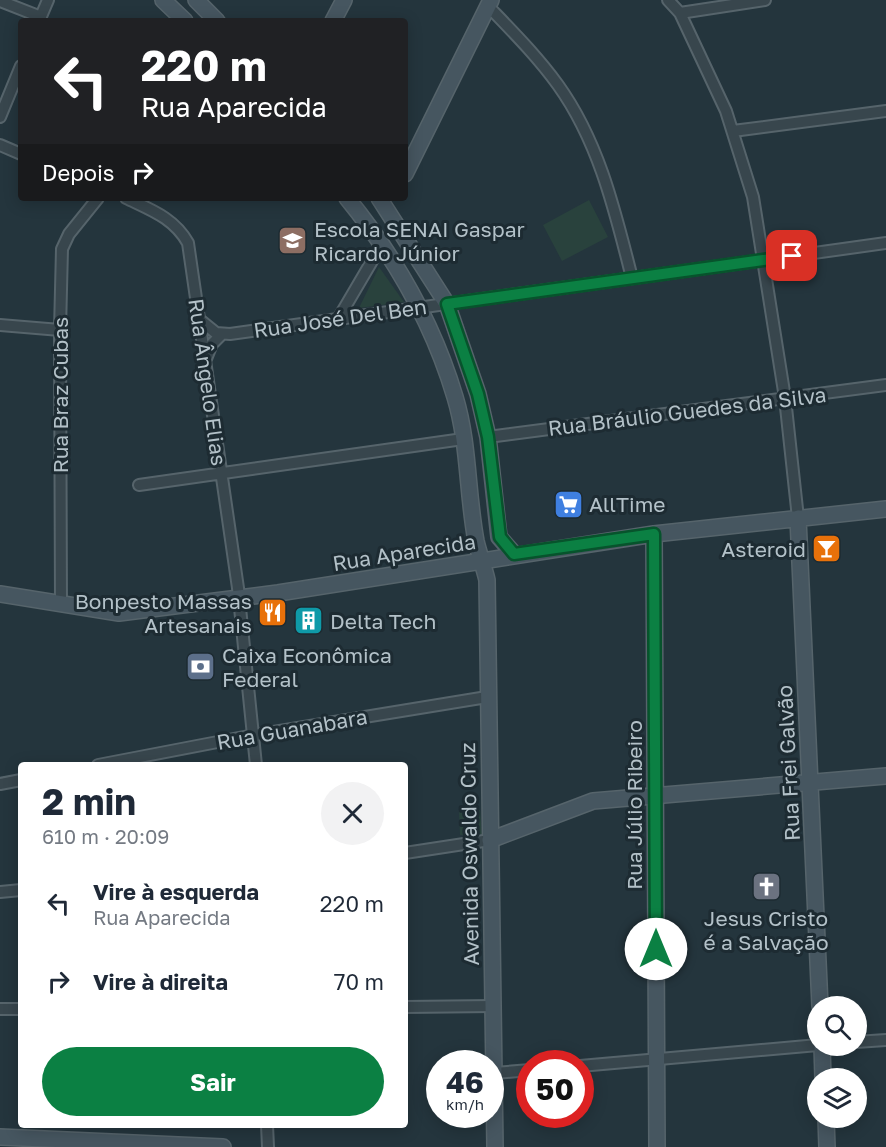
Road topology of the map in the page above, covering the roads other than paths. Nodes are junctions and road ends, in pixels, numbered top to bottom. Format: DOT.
graph roads {
  1 [pos="48,0"];
  2 [pos="163,0"];
  3 [pos="195,0"];
  4 [pos="344,0"];
  5 [pos="668,0"];
  6 [pos="765,0"];
  7 [pos="0,1"];
  8 [pos="489,3"];
  9 [pos="680,13"];
  10 [pos="38,18"];
  11 [pos="40,18"];
  12 [pos="182,18"];
  13 [pos="185,18"];
  14 [pos="214,18"];
  15 [pos="335,18"];
  16 [pos="18,73"];
  17 [pos="886,111"];
  18 [pos="0,117"];
  19 [pos="734,130"];
  20 [pos="0,145"];
  21 [pos="18,152"];
  22 [pos="408,168"];
  23 [pos="96,201"];
  24 [pos="132,201"];
  25 [pos="349,201"];
  26 [pos="386,202"];
  27 [pos="886,243"];
  28 [pos="382,244"];
  29 [pos="763,260"];
  30 [pos="632,278"];
  31 [pos="447,304"];
  32 [pos="420,308"];
  33 [pos="338,319"];
  34 [pos="200,320"];
  35 [pos="0,325"];
  36 [pos="60,330"];
  37 [pos="222,334"];
  38 [pos="205,360"];
  39 [pos="886,385"];
  40 [pos="785,398"];
  41 [pos="488,437"];
  42 [pos="463,439"];
  43 [pos="221,472"];
  44 [pos="139,485"];
  45 [pos="886,509"];
  46 [pos="798,518"];
  47 [pos="654,534"];
  48 [pos="514,554"];
  49 [pos="481,560"];
  50 [pos="0,594"];
  51 [pos="239,599"];
  52 [pos="61,604"];
  53 [pos="487,697"];
  54 [pos="254,735"];
  55 [pos="114,762"];
  56 [pos="256,762"];
  57 [pos="886,776"];
  58 [pos="18,781"];
  59 [pos="810,783"];
  60 [pos="0,784"];
  61 [pos="655,794"];
  62 [pos="490,840"];
  63 [pos="408,853"];
  64 [pos="18,890"];
  65 [pos="0,892"];
  66 [pos="820,996"];
  67 [pos="494,1006"];
  68 [pos="408,1007"];
  69 [pos="0,1009"];
  70 [pos="18,1009"];
  71 [pos="886,1040"];
  72 [pos="867,1041"];
  73 [pos="807,1046"];
  74 [pos="495,1050"];
  75 [pos="657,1060"];
  76 [pos="594,1065"];
  77 [pos="267,1128"];
  78 [pos="495,1128"];
  79 [pos="826,1128"];
  80 [pos="0,1137"];
  81 [pos="107,1144"];
  82 [pos="223,1147"];
  83 [pos="268,1147"];
  84 [pos="495,1147"];
  85 [pos="657,1147"];
  86 [pos="827,1147"];
  1 -- 11 [label="street"];
  2 -- 12 [label="main road"];
  3 -- 13 [label="street"];
  3 -- 14 [label="main road"];
  4 -- 15 [label="main road"];
  5 -- 9 [label="street"];
  6 -- 9 [label="street"];
  7 -- 10 [label="street"];
  8 -- 22 [label="main road"];
  8 -- 30 [label="street"];
  9 -- 19 [label="street"];
  16 -- 18 [label="street"];
  17 -- 19 [label="street"];
  19 -- 29 [label="street"];
  20 -- 21 [label="street"];
  23 -- 36 [label="street, Rua Braz Cubas"];
  24 -- 34 [label="street, Rua Ângelo Elias"];
  25 -- 28 [label="main road, Avenida Oswaldo Cruz"];
  26 -- 31 [label="main road"];
  27 -- 29 [label="street, Rua José Del Ben"];
  28 -- 32 [label="main road, Avenida Oswaldo Cruz"];
  28 -- 33 [label="street"];
  29 -- 30 [label="street, Rua José Del Ben"];
  29 -- 40 [label="street"];
  30 -- 31 [label="street, Rua José Del Ben"];
  31 -- 32 [label="street, Rua José Del Ben"];
  31 -- 41 [label="main road"];
  32 -- 33 [label="street, Rua José Del Ben"];
  32 -- 42 [label="main road, Avenida Oswaldo Cruz"];
  33 -- 37 [label="street, Rua José Del Ben"];
  34 -- 37 [label="street"];
  34 -- 38 [label="street, Rua Ângelo Elias"];
  35 -- 36 [label="street"];
  36 -- 52 [label="street, Rua Braz Cubas"];
  37 -- 38 [label="street"];
  38 -- 43 [label="street, Rua Ângelo Elias"];
  39 -- 40 [label="street, Rua Bráulio Guedes da Silva"];
  40 -- 41 [label="street, Rua Bráulio Guedes da Silva"];
  40 -- 46 [label="street"];
  41 -- 48 [label="main road"];
  42 -- 43 [label="street"];
  42 -- 49 [label="main road, Avenida Oswaldo Cruz"];
  43 -- 44 [label="street"];
  43 -- 51 [label="street, Rua Ângelo Elias"];
  45 -- 46 [label="main road, Rua Aparecida"];
  46 -- 47 [label="main road, Rua Aparecida"];
  46 -- 59 [label="main road, Rua Frei Galvão"];
  47 -- 48 [label="main road, Rua Aparecida"];
  47 -- 61 [label="main road, Rua Júlio Ribeiro"];
  48 -- 49 [label="main road, Rua Aparecida"];
  49 -- 51 [label="main road, Rua Aparecida"];
  49 -- 53 [label="main road, Avenida Oswaldo Cruz"];
  50 -- 52 [label="main road, Rua Aparecida"];
  51 -- 52 [label="main road, Rua Aparecida"];
  51 -- 54 [label="street, Rua Ângelo Elias"];
  53 -- 54 [label="street, Rua Guanabara"];
  53 -- 62 [label="main road, Avenida Oswaldo Cruz"];
  54 -- 55 [label="street, Rua Guanabara"];
  54 -- 56 [label="street, Rua Ângelo Elias"];
  57 -- 59 [label="main road"];
  58 -- 60 [label="street"];
  59 -- 61 [label="main road"];
  59 -- 66 [label="main road, Rua Frei Galvão"];
  61 -- 62 [label="main road"];
  61 -- 75 [label="main road, Rua Júlio Ribeiro"];
  62 -- 63 [label="street"];
  62 -- 67 [label="main road, Avenida Oswaldo Cruz"];
  64 -- 65 [label="street"];
  67 -- 68 [label="street"];
  67 -- 74 [label="main road, Avenida Oswaldo Cruz"];
  69 -- 70 [label="street"];
  71 -- 72 [label="street"];
  73 -- 75 [label="street"];
  75 -- 76 [label="street"];
  75 -- 85 [label="main road, Rua Júlio Ribeiro"];
  77 -- 83 [label="street"];
  78 -- 84 [label="main road, Avenida Oswaldo Cruz"];
  79 -- 86 [label="main road"];
  80 -- 81 [label="main road"];
  81 -- 82 [label="main road"];
}
